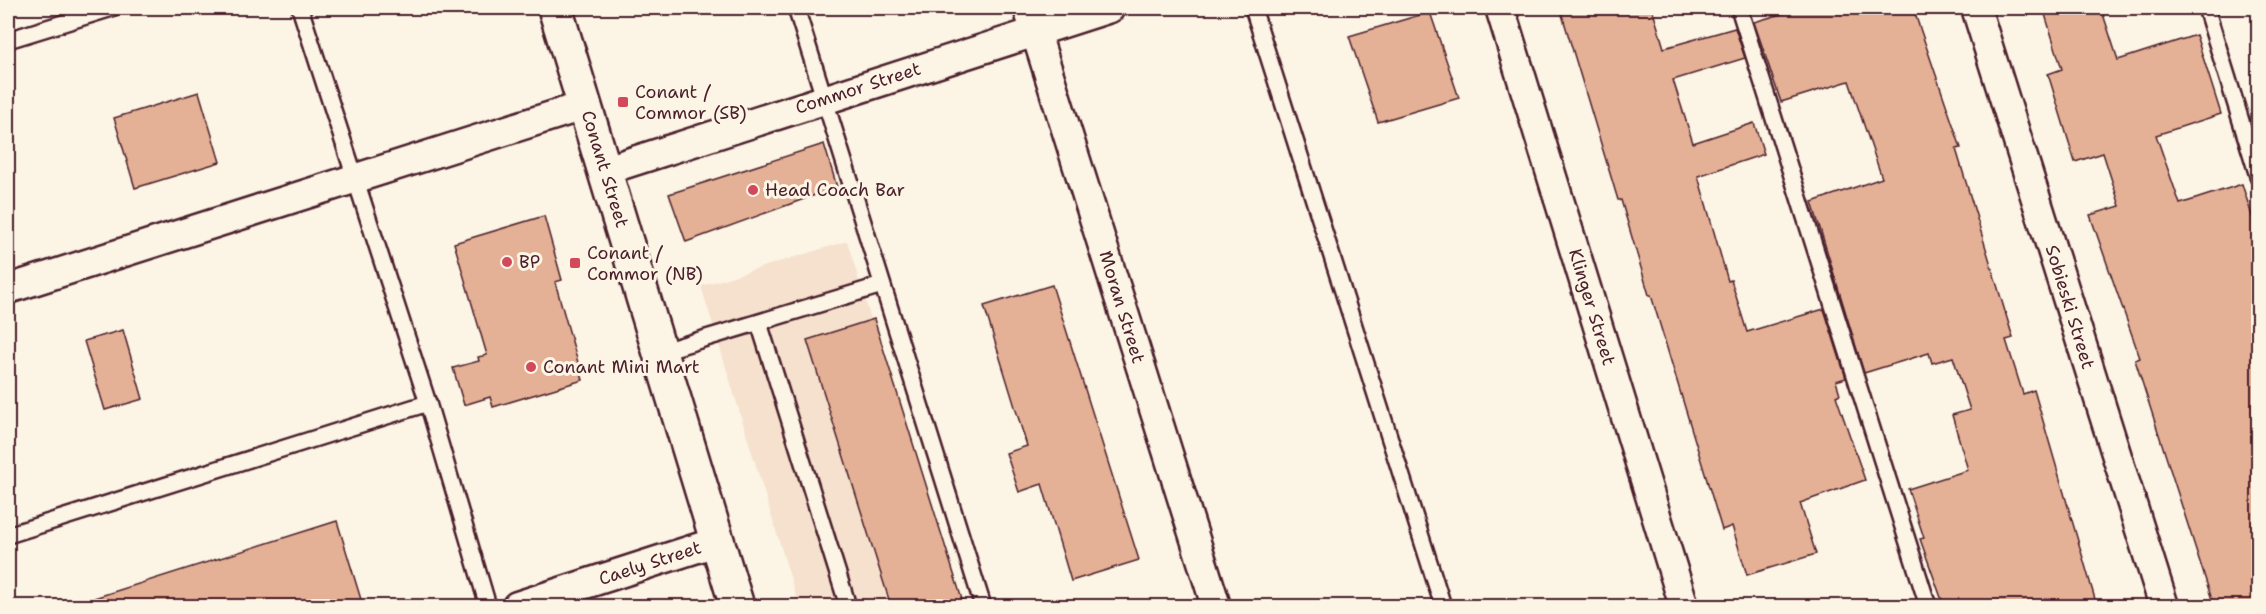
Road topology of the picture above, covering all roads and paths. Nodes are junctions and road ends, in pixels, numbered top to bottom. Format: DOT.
graph roads {
  1 [pos="112,8"];
  2 [pos="300,8"];
  3 [pos="555,8"];
  4 [pos="796,8"];
  5 [pos="1110,8"];
  6 [pos="1253,8"];
  7 [pos="1500,8"];
  8 [pos="1739,8"];
  9 [pos="1976,8"];
  10 [pos="2206,8"];
  11 [pos="1032,19"];
  12 [pos="8,40"];
  13 [pos="825,99"];
  14 [pos="586,105"];
  15 [pos="606,170"];
  16 [pos="2259,176"];
  17 [pos="356,178"];
  18 [pos="882,285"];
  19 [pos="8,289"];
  20 [pos="759,323"];
  21 [pos="660,352"];
  22 [pos="428,403"];
  23 [pos="8,535"];
  24 [pos="716,543"];
  25 [pos="488,606"];
  26 [pos="517,606"];
  27 [pos="737,606"];
  28 [pos="848,606"];
  29 [pos="983,606"];
  30 [pos="1216,606"];
  31 [pos="1443,606"];
  32 [pos="1684,606"];
  33 [pos="1928,606"];
  34 [pos="2164,606"];
  1 -- 12 [label="lane"];
  2 -- 17 [label="lane"];
  3 -- 14 [label="main road, Conant Street"];
  4 -- 13 [label="lane"];
  5 -- 11 [label="street, Commor Street"];
  6 -- 31 [label="lane"];
  7 -- 32 [label="street, Klinger Street"];
  8 -- 33 [label="lane"];
  9 -- 34 [label="street, Sobieski Street"];
  10 -- 16 [label="lane"];
  11 -- 13 [label="street, Commor Street"];
  11 -- 30 [label="street, Moran Street"];
  13 -- 15 [label="street, Commor Street"];
  13 -- 18 [label="lane"];
  14 -- 15 [label="main road, Conant Street"];
  14 -- 17 [label="street"];
  15 -- 21 [label="main road, Conant Street"];
  17 -- 19 [label="street"];
  17 -- 22 [label="lane"];
  18 -- 20 [label="lane"];
  18 -- 29 [label="lane"];
  20 -- 21 [label="lane"];
  20 -- 28 [label="lane"];
  21 -- 24 [label="main road, Conant Street"];
  22 -- 23 [label="lane"];
  22 -- 25 [label="lane"];
  24 -- 26 [label="street, Caely Street"];
  24 -- 27 [label="main road, Conant Street"];
}
